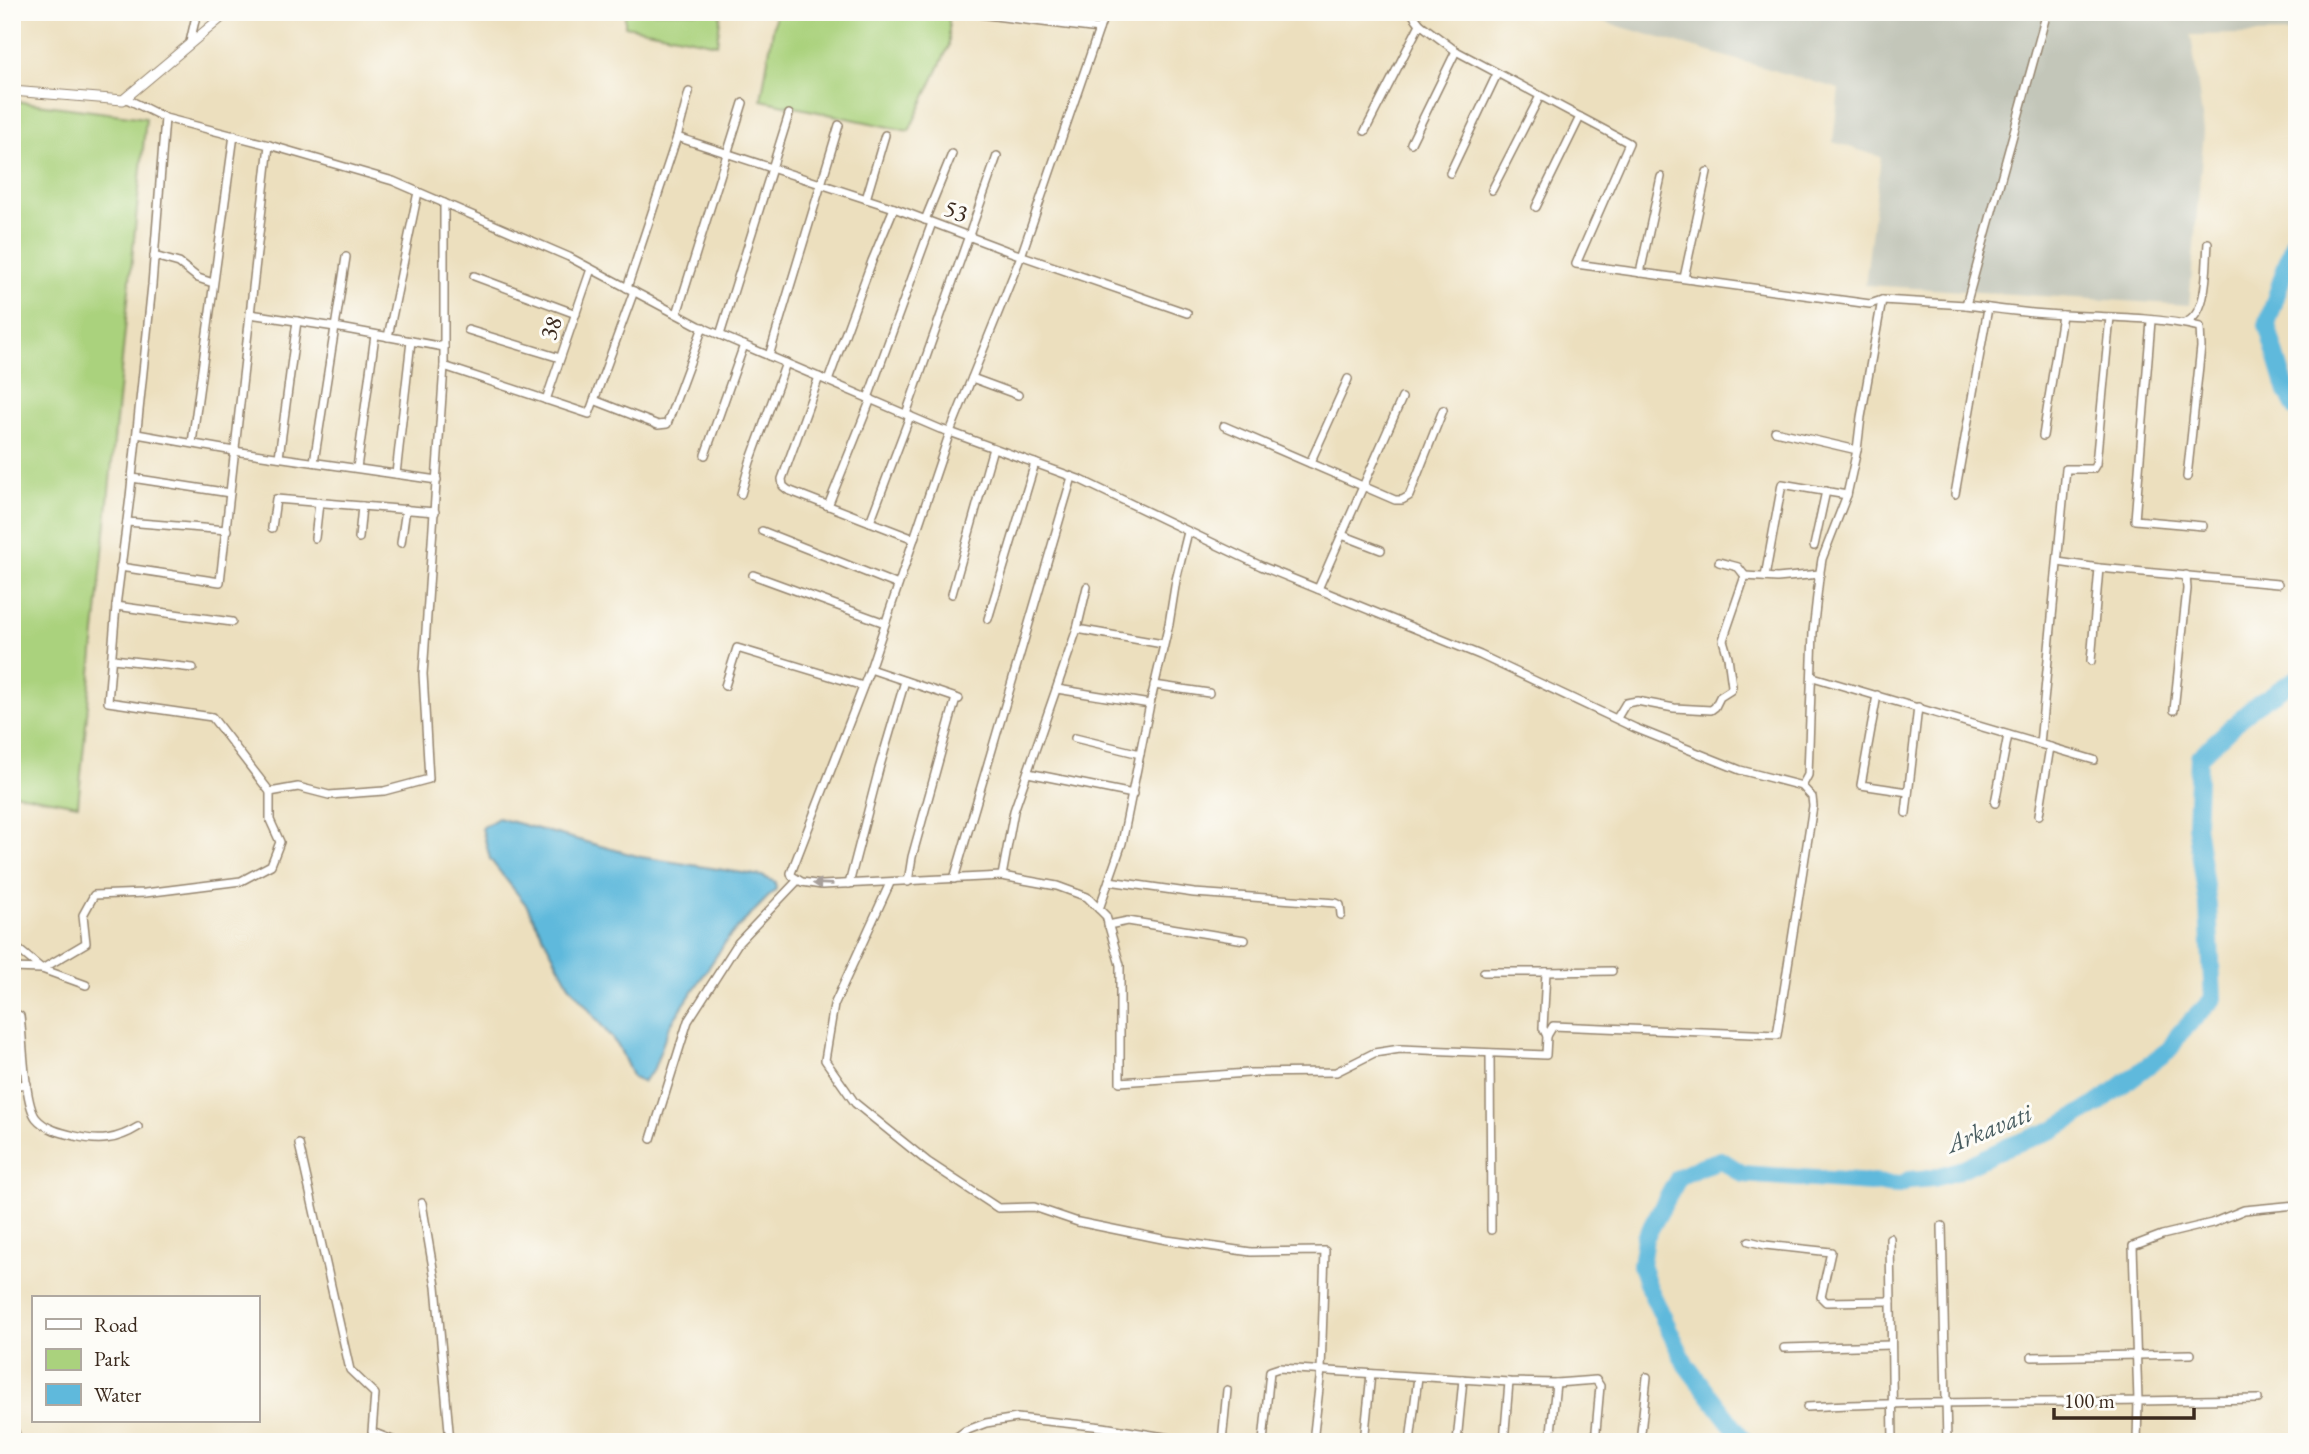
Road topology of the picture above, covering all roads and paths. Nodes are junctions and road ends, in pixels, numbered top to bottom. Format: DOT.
graph roads {
  1 [pos="197,12"];
  2 [pos="228,12"];
  3 [pos="963,12"];
  4 [pos="1105,12"];
  5 [pos="1411,12"];
  6 [pos="2047,12"];
  7 [pos="1021,15"];
  8 [pos="1420,23"];
  9 [pos="1099,29"];
  10 [pos="190,42"];
  11 [pos="1456,51"];
  12 [pos="1497,74"];
  13 [pos="12,92"];
  14 [pos="689,92"];
  15 [pos="1540,96"];
  16 [pos="125,98"];
  17 [pos="743,103"];
  18 [pos="789,114"];
  19 [pos="1580,117"];
  20 [pos="165,118"];
  21 [pos="839,125"];
  22 [pos="1365,131"];
  23 [pos="234,135"];
  24 [pos="885,135"];
  25 [pos="677,136"];
  26 [pos="1411,143"];
  27 [pos="269,145"];
  28 [pos="727,153"];
  29 [pos="952,154"];
  30 [pos="997,156"];
  31 [pos="773,168"];
  32 [pos="1707,172"];
  33 [pos="1450,173"];
  34 [pos="1661,177"];
  35 [pos="820,184"];
  36 [pos="1492,190"];
  37 [pos="418,192"];
  38 [pos="866,199"];
  39 [pos="444,203"];
  40 [pos="1536,207"];
  41 [pos="894,208"];
  42 [pos="929,221"];
  43 [pos="968,236"];
  44 [pos="2208,243"];
  45 [pos="154,256"];
  46 [pos="1021,256"];
  47 [pos="346,257"];
  48 [pos="591,269"];
  49 [pos="1640,273"];
  50 [pos="474,276"];
  51 [pos="1684,278"];
  52 [pos="213,284"];
  53 [pos="630,289"];
  54 [pos="1882,300"];
  55 [pos="1966,305"];
  56 [pos="1988,308"];
  57 [pos="1187,313"];
  58 [pos="250,314"];
  59 [pos="576,314"];
  60 [pos="677,314"];
  61 [pos="2062,315"];
  62 [pos="2110,317"];
  63 [pos="297,321"];
  64 [pos="2151,321"];
  65 [pos="2184,323"];
  66 [pos="335,327"];
  67 [pos="703,327"];
  68 [pos="468,330"];
  69 [pos="375,335"];
  70 [pos="720,335"];
  71 [pos="388,337"];
  72 [pos="411,341"];
  73 [pos="744,345"];
  74 [pos="443,347"];
  75 [pos="769,356"];
  76 [pos="561,358"];
  77 [pos="786,363"];
  78 [pos="444,366"];
  79 [pos="819,377"];
  80 [pos="972,378"];
  81 [pos="1348,379"];
  82 [pos="828,381"];
  83 [pos="1018,396"];
  84 [pos="870,398"];
  85 [pos="1402,398"];
  86 [pos="546,400"];
  87 [pos="594,400"];
  88 [pos="1443,411"];
  89 [pos="908,415"];
  90 [pos="1224,426"];
  91 [pos="1775,431"];
  92 [pos="950,432"];
  93 [pos="137,434"];
  94 [pos="2043,436"];
  95 [pos="192,443"];
  96 [pos="993,448"];
  97 [pos="1857,450"];
  98 [pos="234,451"];
  99 [pos="705,455"];
  100 [pos="279,457"];
  101 [pos="314,462"];
  102 [pos="1035,463"];
  103 [pos="1310,463"];
  104 [pos="357,468"];
  105 [pos="396,474"];
  106 [pos="1072,477"];
  107 [pos="2187,477"];
  108 [pos="132,478"];
  109 [pos="437,480"];
  110 [pos="1363,486"];
  111 [pos="1826,491"];
  112 [pos="230,493"];
  113 [pos="741,494"];
  114 [pos="1955,494"];
  115 [pos="1847,495"];
  116 [pos="319,503"];
  117 [pos="362,506"];
  118 [pos="828,506"];
  119 [pos="406,509"];
  120 [pos="435,512"];
  121 [pos="127,522"];
  122 [pos="870,522"];
  123 [pos="2203,526"];
  124 [pos="272,528"];
  125 [pos="227,530"];
  126 [pos="762,531"];
  127 [pos="1188,532"];
  128 [pos="1342,535"];
  129 [pos="315,538"];
  130 [pos="359,538"];
  131 [pos="914,539"];
  132 [pos="401,543"];
  133 [pos="1814,546"];
  134 [pos="1381,550"];
  135 [pos="1719,562"];
  136 [pos="2059,562"];
  137 [pos="120,567"];
  138 [pos="2099,568"];
  139 [pos="1819,573"];
  140 [pos="752,575"];
  141 [pos="2186,575"];
  142 [pos="1745,576"];
  143 [pos="1765,577"];
  144 [pos="2278,584"];
  145 [pos="898,585"];
  146 [pos="1087,587"];
  147 [pos="1318,589"];
  148 [pos="952,594"];
  149 [pos="116,606"];
  150 [pos="988,619"];
  151 [pos="232,622"];
  152 [pos="885,623"];
  153 [pos="1077,629"];
  154 [pos="1163,644"];
  155 [pos="113,659"];
  156 [pos="2091,661"];
  157 [pos="193,668"];
  158 [pos="870,669"];
  159 [pos="1813,677"];
  160 [pos="905,681"];
  161 [pos="1154,685"];
  162 [pos="725,686"];
  163 [pos="863,686"];
  164 [pos="1057,689"];
  165 [pos="1209,693"];
  166 [pos="1877,695"];
  167 [pos="1150,704"];
  168 [pos="1918,707"];
  169 [pos="2174,710"];
  170 [pos="1617,718"];
  171 [pos="2008,735"];
  172 [pos="1075,738"];
  173 [pos="2040,744"];
  174 [pos="2050,747"];
  175 [pos="1140,754"];
  176 [pos="2094,760"];
  177 [pos="1028,774"];
  178 [pos="1802,786"];
  179 [pos="270,792"];
  180 [pos="1908,792"];
  181 [pos="1133,794"];
  182 [pos="1995,803"];
  183 [pos="1906,813"];
  184 [pos="2039,814"];
  185 [pos="1002,876"];
  186 [pos="954,879"];
  187 [pos="797,880"];
  188 [pos="1109,881"];
  189 [pos="908,882"];
  190 [pos="890,883"];
  191 [pos="849,884"];
  192 [pos="1099,909"];
  193 [pos="1341,915"];
  194 [pos="1108,925"];
  195 [pos="1245,940"];
  196 [pos="12,944"];
  197 [pos="12,968"];
  198 [pos="42,970"];
  199 [pos="1484,971"];
  200 [pos="1612,971"];
  201 [pos="1546,972"];
  202 [pos="86,985"];
  203 [pos="12,1012"];
  204 [pos="1547,1036"];
  205 [pos="1490,1053"];
  206 [pos="27,1084"];
  207 [pos="12,1086"];
  208 [pos="138,1127"];
  209 [pos="652,1139"];
  210 [pos="299,1144"];
  211 [pos="422,1203"];
  212 [pos="2297,1205"];
  213 [pos="1942,1226"];
  214 [pos="1491,1230"];
  215 [pos="1889,1238"];
  216 [pos="1749,1241"];
  217 [pos="1891,1301"];
  218 [pos="1891,1345"];
  219 [pos="1784,1348"];
  220 [pos="2191,1354"];
  221 [pos="2135,1356"];
  222 [pos="2032,1357"];
  223 [pos="1321,1370"];
  224 [pos="1371,1374"];
  225 [pos="1418,1377"];
  226 [pos="1647,1377"];
  227 [pos="1463,1379"];
  228 [pos="1509,1382"];
  229 [pos="1556,1383"];
  230 [pos="1227,1390"];
  231 [pos="2258,1399"];
  232 [pos="2138,1401"];
  233 [pos="1891,1402"];
  234 [pos="1946,1404"];
  235 [pos="1807,1407"];
  236 [pos="12,1425"];
  237 [pos="18,1442"];
  238 [pos="397,1442"];
  239 [pos="450,1442"];
  240 [pos="950,1442"];
  241 [pos="1195,1442"];
  242 [pos="1222,1442"];
  243 [pos="1263,1442"];
  244 [pos="1313,1442"];
  245 [pos="1364,1442"];
  246 [pos="1410,1442"];
  247 [pos="1457,1442"];
  248 [pos="1504,1442"];
  249 [pos="1550,1442"];
  250 [pos="1595,1442"];
  251 [pos="1640,1442"];
  252 [pos="1893,1442"];
  253 [pos="1947,1442"];
  254 [pos="2137,1442"];
  1 -- 10 [label="street"];
  2 -- 10 [label="street"];
  3 -- 7 [label="street"];
  4 -- 9 [label="street"];
  5 -- 8 [label="street"];
  6 -- 55 [label="street"];
  7 -- 9 [label="street"];
  8 -- 11 [label="street"];
  8 -- 22 [label="street"];
  9 -- 46 [label="street"];
  10 -- 16 [label="street"];
  11 -- 12 [label="street"];
  11 -- 26 [label="street"];
  12 -- 15 [label="street"];
  12 -- 33 [label="street"];
  13 -- 16 [label="street"];
  14 -- 25 [label="street"];
  15 -- 19 [label="street"];
  15 -- 36 [label="street"];
  16 -- 20 [label="street"];
  17 -- 28 [label="street"];
  18 -- 31 [label="street"];
  19 -- 40 [label="street"];
  19 -- 49 [label="street"];
  20 -- 23 [label="street"];
  20 -- 45 [label="street"];
  21 -- 35 [label="street"];
  23 -- 27 [label="street"];
  23 -- 52 [label="street"];
  24 -- 38 [label="street"];
  25 -- 28 [label="street, 53"];
  25 -- 53 [label="street"];
  27 -- 37 [label="street"];
  27 -- 58 [label="street"];
  28 -- 31 [label="street, 53"];
  28 -- 60 [label="street"];
  29 -- 42 [label="street"];
  30 -- 43 [label="street"];
  31 -- 35 [label="street, 53"];
  31 -- 70 [label="street"];
  32 -- 51 [label="street"];
  34 -- 49 [label="street"];
  35 -- 38 [label="street, 53"];
  35 -- 75 [label="street"];
  37 -- 39 [label="street"];
  37 -- 71 [label="street"];
  38 -- 41 [label="street, 53"];
  39 -- 48 [label="street"];
  39 -- 74 [label="street"];
  41 -- 42 [label="street, 53"];
  41 -- 82 [label="street"];
  42 -- 43 [label="street, 53"];
  42 -- 84 [label="street"];
  43 -- 46 [label="street, 53"];
  43 -- 89 [label="street"];
  44 -- 65 [label="street"];
  45 -- 52 [label="street"];
  45 -- 93 [label="street"];
  46 -- 57 [label="street, 53"];
  46 -- 80 [label="street"];
  47 -- 66 [label="street"];
  48 -- 53 [label="street"];
  48 -- 59 [label="street, 38"];
  49 -- 51 [label="street"];
  50 -- 59 [label="street"];
  51 -- 54 [label="street"];
  52 -- 95 [label="street"];
  53 -- 60 [label="street"];
  53 -- 87 [label="street"];
  54 -- 55 [label="street"];
  54 -- 97 [label="street"];
  55 -- 56 [label="street"];
  56 -- 61 [label="street"];
  56 -- 114 [label="street"];
  58 -- 63 [label="street"];
  58 -- 98 [label="street"];
  59 -- 76 [label="street, 38"];
  60 -- 67 [label="street"];
  61 -- 62 [label="street"];
  61 -- 94 [label="street"];
  62 -- 64 [label="street"];
  62 -- 136 [label="street"];
  63 -- 66 [label="street"];
  63 -- 100 [label="street"];
  64 -- 65 [label="street"];
  64 -- 123 [label="street"];
  65 -- 107 [label="street"];
  66 -- 69 [label="street"];
  66 -- 101 [label="street"];
  67 -- 70 [label="street"];
  67 -- 87 [label="street"];
  68 -- 76 [label="street"];
  69 -- 71 [label="street"];
  69 -- 104 [label="street"];
  70 -- 73 [label="street"];
  71 -- 72 [label="street"];
  72 -- 74 [label="street"];
  72 -- 105 [label="street"];
  73 -- 75 [label="street"];
  73 -- 99 [label="street"];
  74 -- 78 [label="street"];
  75 -- 77 [label="street"];
  76 -- 86 [label="street, 38"];
  77 -- 79 [label="street"];
  77 -- 113 [label="street"];
  78 -- 86 [label="street"];
  78 -- 109 [label="street"];
  79 -- 82 [label="street"];
  79 -- 118 [label="street"];
  80 -- 83 [label="street"];
  80 -- 92 [label="street"];
  81 -- 103 [label="street"];
  82 -- 84 [label="street"];
  84 -- 89 [label="street"];
  84 -- 118 [label="street"];
  85 -- 110 [label="street"];
  86 -- 87 [label="street"];
  88 -- 110 [label="street"];
  89 -- 92 [label="street"];
  89 -- 122 [label="street"];
  90 -- 103 [label="street"];
  91 -- 97 [label="street"];
  92 -- 96 [label="street"];
  92 -- 131 [label="street"];
  93 -- 95 [label="street"];
  93 -- 108 [label="street"];
  95 -- 98 [label="street"];
  96 -- 102 [label="street"];
  96 -- 148 [label="street"];
  97 -- 115 [label="street"];
  98 -- 100 [label="street"];
  98 -- 112 [label="street"];
  100 -- 101 [label="street"];
  101 -- 104 [label="street"];
  102 -- 106 [label="street"];
  102 -- 150 [label="street"];
  103 -- 110 [label="street"];
  104 -- 105 [label="street"];
  105 -- 109 [label="street"];
  106 -- 127 [label="street"];
  106 -- 186 [label="street"];
  108 -- 112 [label="street"];
  108 -- 121 [label="street"];
  109 -- 120 [label="street"];
  110 -- 128 [label="street"];
  111 -- 115 [label="street"];
  111 -- 133 [label="street"];
  111 -- 143 [label="street"];
  112 -- 125 [label="street"];
  115 -- 139 [label="street"];
  116 -- 117 [label="street"];
  116 -- 124 [label="street"];
  116 -- 129 [label="street"];
  117 -- 119 [label="street"];
  117 -- 130 [label="street"];
  118 -- 122 [label="street"];
  119 -- 120 [label="street"];
  119 -- 132 [label="street"];
  120 -- 179 [label="street"];
  121 -- 125 [label="street"];
  121 -- 137 [label="street"];
  122 -- 131 [label="street"];
  125 -- 137 [label="street"];
  126 -- 145 [label="street"];
  127 -- 147 [label="street"];
  127 -- 154 [label="street"];
  128 -- 134 [label="street"];
  128 -- 147 [label="street"];
  131 -- 145 [label="street"];
  135 -- 142 [label="street"];
  136 -- 138 [label="street"];
  136 -- 173 [label="street"];
  137 -- 149 [label="street"];
  138 -- 141 [label="street"];
  138 -- 156 [label="street"];
  139 -- 143 [label="street"];
  139 -- 159 [label="street"];
  140 -- 152 [label="street"];
  141 -- 144 [label="street"];
  141 -- 169 [label="street"];
  142 -- 143 [label="street"];
  142 -- 170 [label="street"];
  145 -- 152 [label="street"];
  146 -- 153 [label="street"];
  147 -- 170 [label="street"];
  149 -- 151 [label="street"];
  149 -- 155 [label="street"];
  152 -- 158 [label="street"];
  153 -- 154 [label="street"];
  153 -- 164 [label="street"];
  154 -- 161 [label="street"];
  155 -- 157 [label="street"];
  155 -- 179 [label="street"];
  158 -- 160 [label="street"];
  158 -- 163 [label="street"];
  159 -- 166 [label="street"];
  159 -- 178 [label="street"];
  160 -- 189 [label="street"];
  160 -- 191 [label="street"];
  161 -- 165 [label="street"];
  161 -- 167 [label="street"];
  162 -- 163 [label="street"];
  163 -- 187 [label="street"];
  164 -- 167 [label="street"];
  164 -- 177 [label="street"];
  166 -- 168 [label="street"];
  166 -- 180 [label="street"];
  167 -- 175 [label="street"];
  168 -- 171 [label="street"];
  168 -- 180 [label="street"];
  170 -- 178 [label="street"];
  171 -- 173 [label="street"];
  171 -- 182 [label="street"];
  172 -- 175 [label="street"];
  173 -- 174 [label="street"];
  174 -- 176 [label="street"];
  174 -- 184 [label="street"];
  175 -- 181 [label="street"];
  177 -- 181 [label="street"];
  177 -- 185 [label="street"];
  178 -- 204 [label="street"];
  179 -- 198 [label="street"];
  180 -- 183 [label="street"];
  181 -- 188 [label="street"];
  185 -- 186 [label="street"];
  185 -- 192 [label="street"];
  186 -- 189 [label="street"];
  191 -- 187 [label="street, one-way"];
  187 -- 209 [label="street"];
  188 -- 192 [label="street"];
  188 -- 193 [label="street"];
  189 -- 190 [label="street"];
  190 -- 191 [label="street"];
  190 -- 223 [label="street"];
  192 -- 194 [label="street"];
  194 -- 195 [label="street"];
  194 -- 205 [label="street"];
  196 -- 198 [label="street"];
  197 -- 198 [label="street"];
  198 -- 202 [label="street"];
  199 -- 201 [label="street"];
  200 -- 201 [label="street"];
  201 -- 204 [label="street"];
  203 -- 206 [label="street"];
  204 -- 205 [label="street"];
  205 -- 214 [label="street"];
  206 -- 207 [label="street"];
  206 -- 208 [label="street"];
  210 -- 238 [label="street"];
  211 -- 239 [label="street"];
  212 -- 221 [label="street"];
  213 -- 234 [label="street"];
  215 -- 217 [label="street"];
  216 -- 217 [label="street"];
  217 -- 218 [label="street"];
  218 -- 219 [label="street"];
  218 -- 233 [label="street"];
  220 -- 221 [label="street"];
  221 -- 222 [label="street"];
  221 -- 232 [label="street"];
  223 -- 224 [label="street"];
  223 -- 243 [label="street"];
  223 -- 244 [label="street"];
  224 -- 225 [label="street"];
  224 -- 245 [label="street"];
  225 -- 227 [label="street"];
  225 -- 246 [label="street"];
  226 -- 251 [label="street"];
  227 -- 228 [label="street"];
  227 -- 247 [label="street"];
  228 -- 229 [label="street"];
  228 -- 248 [label="street"];
  229 -- 249 [label="street"];
  229 -- 250 [label="street"];
  230 -- 242 [label="street"];
  231 -- 232 [label="street"];
  232 -- 234 [label="street"];
  232 -- 254 [label="street"];
  233 -- 234 [label="street"];
  233 -- 235 [label="street"];
  233 -- 252 [label="street"];
  234 -- 253 [label="street"];
  236 -- 237 [label="street"];
  240 -- 241 [label="street"];
}
